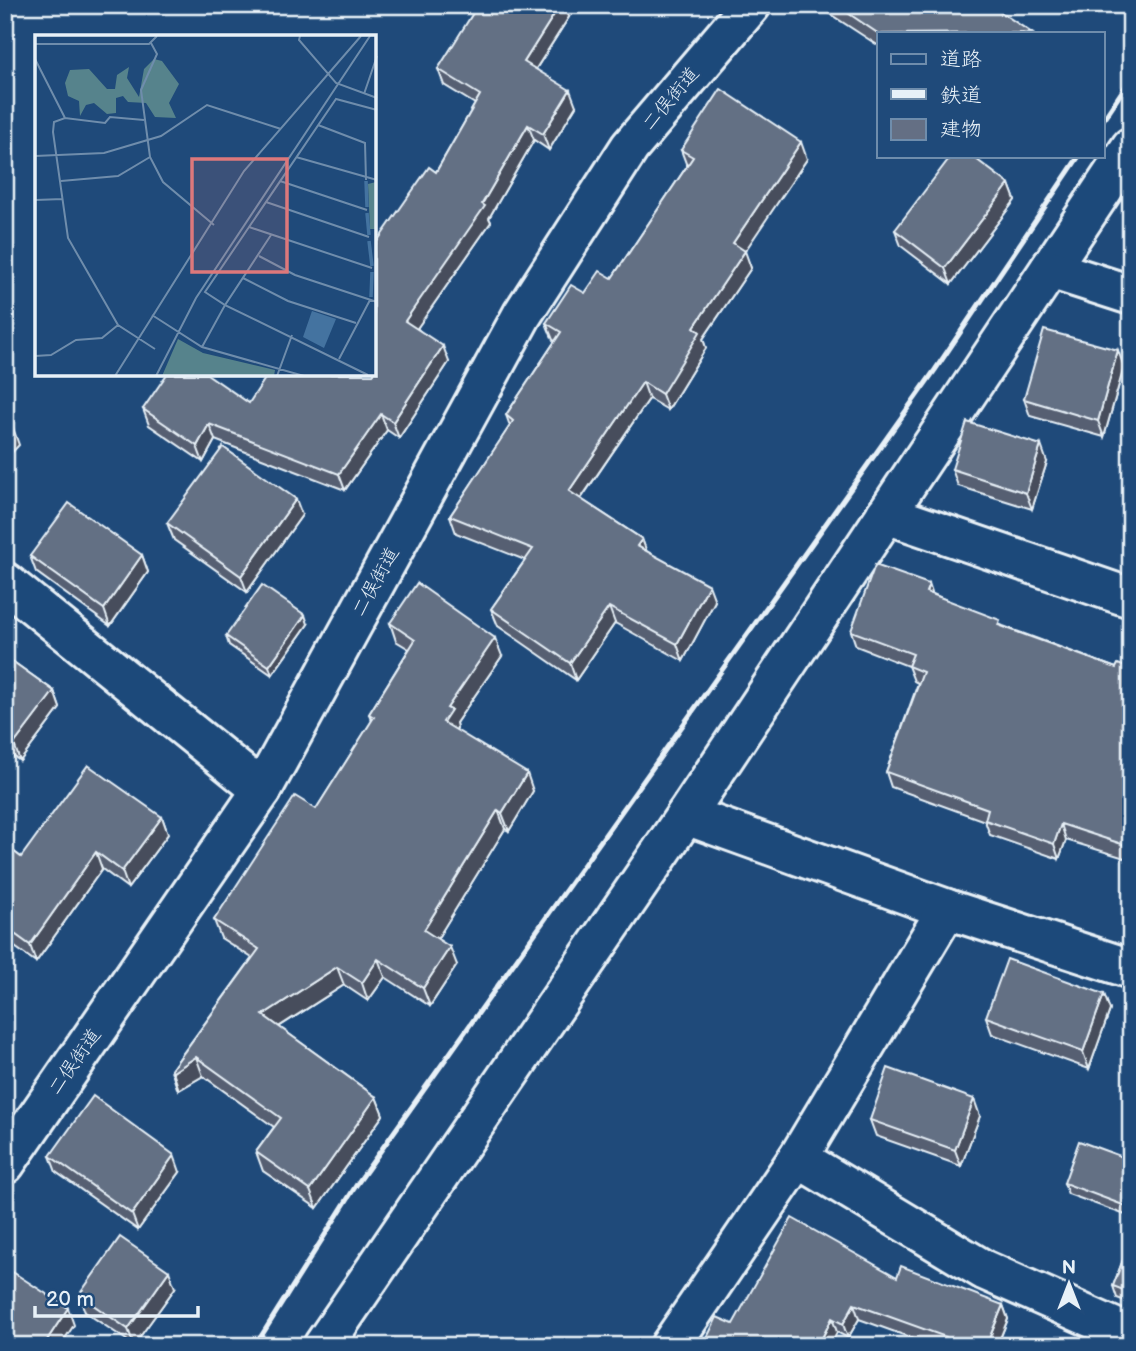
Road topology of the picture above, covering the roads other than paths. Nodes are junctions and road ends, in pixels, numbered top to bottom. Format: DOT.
graph roads {
  1 [pos="751,5"];
  2 [pos="1131,147"];
  3 [pos="1050,269"];
  4 [pos="1131,295"];
  5 [pos="886,514"];
  6 [pos="5,582"];
  7 [pos="1131,598"];
  8 [pos="262,790"];
  9 [pos="685,815"];
  10 [pos="947,909"];
  11 [pos="1131,968"];
  12 [pos="799,1158"];
  13 [pos="5,1164"];
  14 [pos="1131,1335"];
  15 [pos="323,1346"];
  16 [pos="670,1346"];
  1 -- 8 [label="street, 二俣街道"];
  2 -- 3 [label="street"];
  3 -- 4 [label="street"];
  3 -- 5 [label="street"];
  5 -- 7 [label="street"];
  5 -- 9 [label="street"];
  6 -- 8 [label="street"];
  8 -- 13 [label="street, 二俣街道"];
  9 -- 10 [label="street"];
  9 -- 15 [label="street"];
  10 -- 11 [label="street"];
  10 -- 12 [label="street"];
  12 -- 14 [label="street"];
  12 -- 16 [label="street"];
}
